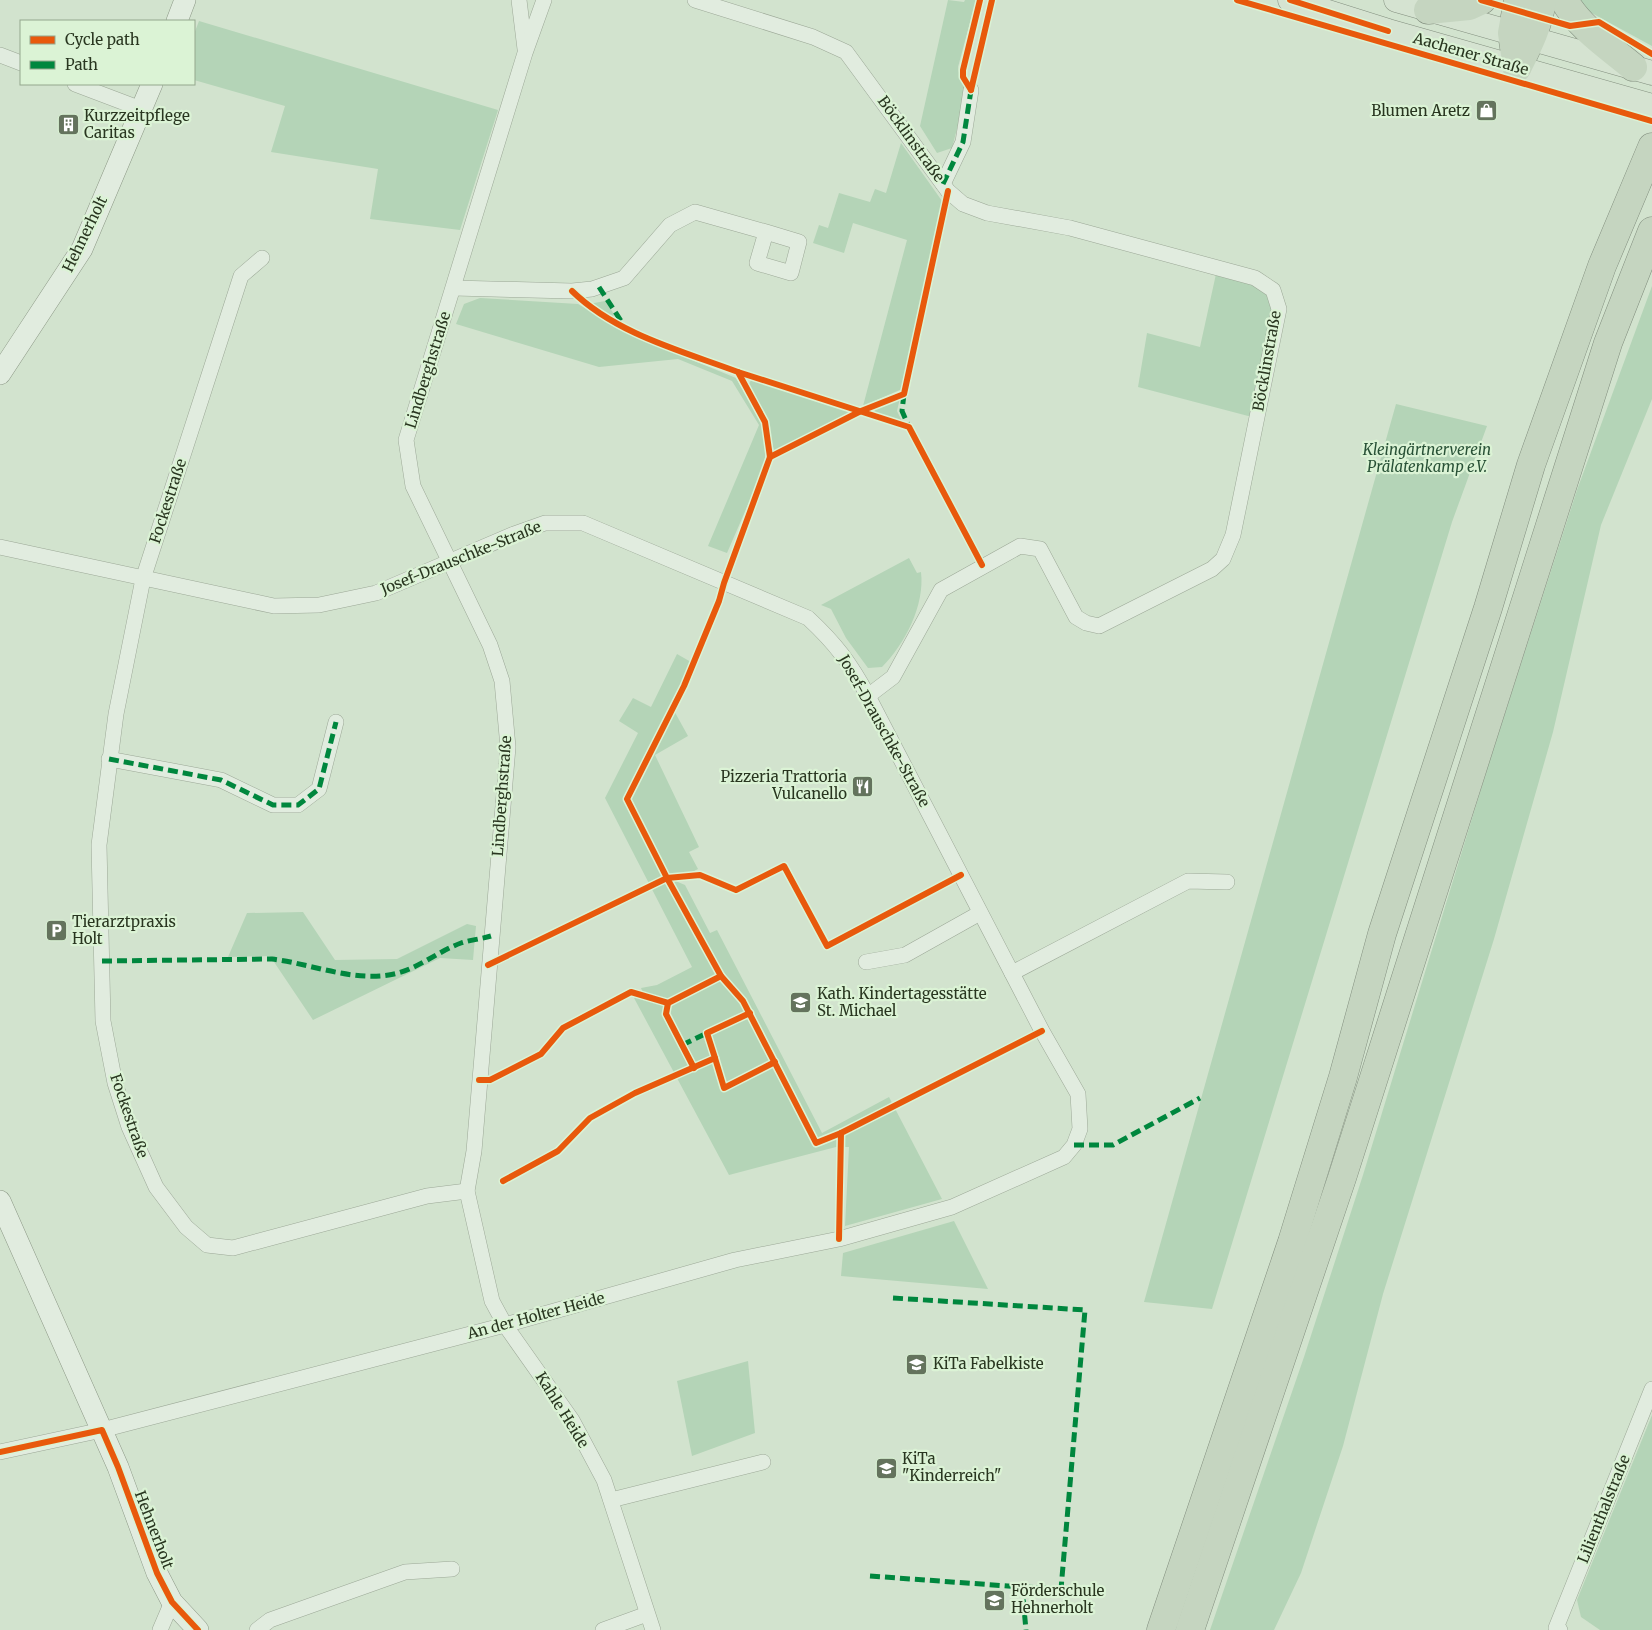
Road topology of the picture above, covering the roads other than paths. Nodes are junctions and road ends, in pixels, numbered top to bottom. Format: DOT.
graph roads {
  1 [pos="519,0"];
  2 [pos="544,0"];
  3 [pos="695,0"];
  4 [pos="1290,0"];
  5 [pos="1396,0"];
  6 [pos="1482,0"];
  7 [pos="1518,0"];
  8 [pos="1542,0"];
  9 [pos="1564,0"];
  10 [pos="1428,10"];
  11 [pos="1522,36"];
  12 [pos="525,53"];
  13 [pos="0,55"];
  14 [pos="20,64"];
  15 [pos="1517,68"];
  16 [pos="1643,70"];
  17 [pos="78,85"];
  18 [pos="152,85"];
  19 [pos="971,90"];
  20 [pos="1652,106"];
  21 [pos="141,109"];
  22 [pos="1652,147"];
  23 [pos="943,184"];
  24 [pos="1652,231"];
  25 [pos="766,232"];
  26 [pos="262,258"];
  27 [pos="454,288"];
  28 [pos="0,374"];
  29 [pos="0,547"];
  30 [pos="451,563"];
  31 [pos="143,579"];
  32 [pos="868,696"];
  33 [pos="336,722"];
  34 [pos="109,760"];
  35 [pos="1227,882"];
  36 [pos="980,913"];
  37 [pos="866,962"];
  38 [pos="1012,973"];
  39 [pos="1064,1157"];
  40 [pos="467,1191"];
  41 [pos="0,1201"];
  42 [pos="505,1325"];
  43 [pos="1652,1389"];
  44 [pos="102,1430"];
  45 [pos="0,1452"];
  46 [pos="763,1462"];
  47 [pos="611,1500"];
  48 [pos="452,1569"];
  49 [pos="172,1602"];
  50 [pos="647,1614"];
  51 [pos="1558,1629"];
  52 [pos="160,1630"];
  53 [pos="198,1630"];
  54 [pos="256,1630"];
  55 [pos="603,1630"];
  56 [pos="653,1630"];
  57 [pos="1161,1630"];
  58 [pos="1190,1630"];
  1 -- 12 [label="street, Lindberghstraße"];
  2 -- 12 [label="street, Lindberghstraße"];
  3 -- 23 [label="street, Böcklinstraße"];
  4 -- 15 [label="main road, Aachener Straße"];
  5 -- 10 [label="main road, Aachener Straße"];
  6 -- 10 [label="highway"];
  7 -- 11 [label="highway"];
  8 -- 11 [label="highway"];
  9 -- 16 [label="highway"];
  10 -- 11 [label="main road, Aachener Straße"];
  11 -- 15 [label="highway"];
  11 -- 16 [label="main road, Aachener Straße"];
  12 -- 27 [label="street, Lindberghstraße"];
  13 -- 14 [label="street"];
  15 -- 20 [label="main road, Aachener Straße"];
  17 -- 21 [label="street"];
  18 -- 21 [label="street, Hehnerholt"];
  19 -- 23 [label="street"];
  21 -- 28 [label="street, Hehnerholt"];
  22 -- 57 [label="highway"];
  23 -- 32 [label="street, Böcklinstraße"];
  24 -- 58 [label="highway"];
  25 -- 27 [label="street"];
  26 -- 31 [label="street, Fockestraße"];
  27 -- 30 [label="street, Lindberghstraße"];
  29 -- 31 [label="street, Josef-Drauschke-Straße"];
  30 -- 31 [label="street, Josef-Drauschke-Straße"];
  30 -- 32 [label="street, Josef-Drauschke-Straße"];
  30 -- 40 [label="street, Lindberghstraße"];
  31 -- 34 [label="street, Fockestraße"];
  32 -- 36 [label="street, Josef-Drauschke-Straße"];
  33 -- 34 [label="street"];
  34 -- 40 [label="street, Fockestraße"];
  35 -- 38 [label="street"];
  36 -- 37 [label="street"];
  36 -- 38 [label="street, Josef-Drauschke-Straße"];
  38 -- 39 [label="street, Josef-Drauschke-Straße"];
  39 -- 42 [label="street, An der Holter Heide"];
  40 -- 42 [label="street, Lindberghstraße"];
  41 -- 44 [label="street, Hehnerholt"];
  42 -- 44 [label="street, An der Holter Heide"];
  42 -- 47 [label="street, Kahle Heide"];
  43 -- 51 [label="street, Lilienthalstraße"];
  44 -- 45 [label="street, An der Holter Heide"];
  44 -- 49 [label="street, Hehnerholt"];
  46 -- 47 [label="street"];
  47 -- 50 [label="street, Kahle Heide"];
  48 -- 54 [label="street"];
  49 -- 52 [label="street"];
  49 -- 53 [label="street, Hehnerholt"];
  50 -- 55 [label="street"];
  50 -- 56 [label="street, Kahle Heide"];
}
